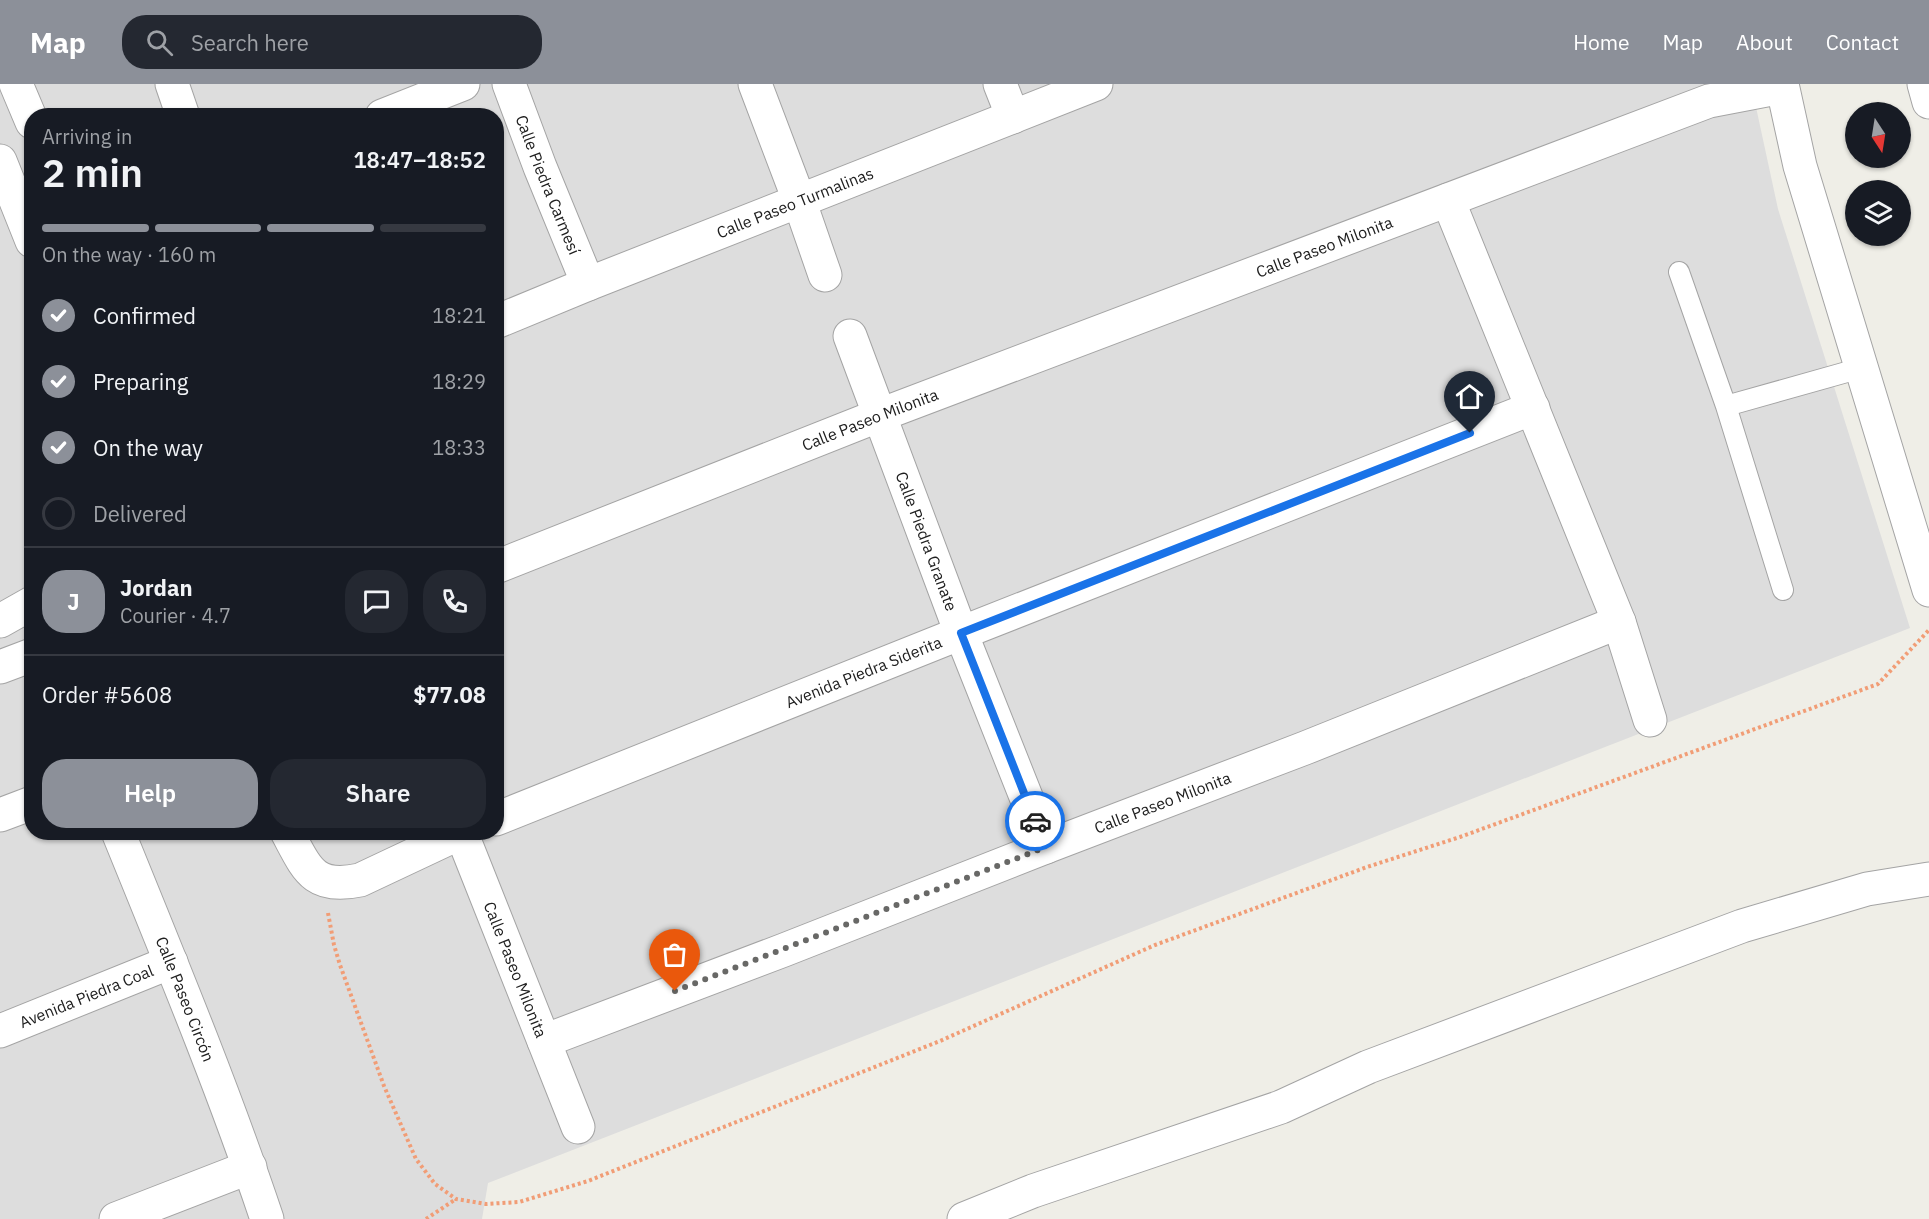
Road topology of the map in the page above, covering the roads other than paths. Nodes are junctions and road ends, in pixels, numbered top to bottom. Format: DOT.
graph roads {
  1 [pos="16,84"];
  2 [pos="172,84"];
  3 [pos="463,84"];
  4 [pos="509,84"];
  5 [pos="754,84"];
  6 [pos="1000,84"];
  7 [pos="1096,84"];
  8 [pos="1924,84"];
  9 [pos="1782,85"];
  10 [pos="1711,93"];
  11 [pos="1929,102"];
  12 [pos="26,108"];
  13 [pos="180,108"];
  14 [pos="402,108"];
  15 [pos="1013,117"];
  16 [pos="0,161"];
  17 [pos="799,200"];
  18 [pos="1448,200"];
  19 [pos="24,221"];
  20 [pos="1679,272"];
  21 [pos="825,275"];
  22 [pos="588,284"];
  23 [pos="504,319"];
  24 [pos="850,336"];
  25 [pos="1861,368"];
  26 [pos="1726,406"];
  27 [pos="1533,408"];
  28 [pos="880,416"];
  29 [pos="504,564"];
  30 [pos="1783,590"];
  31 [pos="1929,590"];
  32 [pos="24,608"];
  33 [pos="0,621"];
  34 [pos="1619,622"];
  35 [pos="961,633"];
  36 [pos="24,658"];
  37 [pos="0,667"];
  38 [pos="1650,720"];
  39 [pos="24,806"];
  40 [pos="0,815"];
  41 [pos="504,816"];
  42 [pos="120,840"];
  43 [pos="292,840"];
  44 [pos="447,840"];
  45 [pos="465,840"];
  46 [pos="1046,847"];
  47 [pos="1929,879"];
  48 [pos="171,962"];
  49 [pos="0,1031"];
  50 [pos="544,1041"];
  51 [pos="578,1127"];
  52 [pos="250,1167"];
  53 [pos="116,1219"];
  54 [pos="267,1219"];
  55 [pos="964,1219"];
  1 -- 12 [label="street"];
  2 -- 13 [label="street"];
  3 -- 14 [label="street"];
  4 -- 22 [label="street, Calle Piedra Carmesí"];
  5 -- 17 [label="street"];
  6 -- 15 [label="street"];
  7 -- 15 [label="street, Calle Paseo Turmalinas"];
  8 -- 11 [label="street"];
  9 -- 10 [label="street, Calle Paseo Milonita"];
  9 -- 25 [label="street"];
  10 -- 18 [label="street, Calle Paseo Milonita"];
  15 -- 17 [label="street, Calle Paseo Turmalinas"];
  16 -- 19 [label="street"];
  17 -- 21 [label="street"];
  17 -- 22 [label="street, Calle Paseo Turmalinas"];
  18 -- 27 [label="street"];
  18 -- 28 [label="street, Calle Paseo Milonita"];
  20 -- 26 [label="lane"];
  22 -- 23 [label="street, Calle Paseo Turmalinas"];
  24 -- 28 [label="street, Calle Piedra Granate"];
  25 -- 26 [label="lane"];
  25 -- 31 [label="street"];
  26 -- 30 [label="lane"];
  27 -- 34 [label="street"];
  27 -- 35 [label="street, Avenida Piedra Siderita"];
  28 -- 29 [label="street, Calle Paseo Milonita"];
  28 -- 35 [label="street, Calle Piedra Granate"];
  32 -- 33 [label="street"];
  34 -- 38 [label="street"];
  34 -- 46 [label="street, Calle Paseo Milonita"];
  35 -- 41 [label="street, Avenida Piedra Siderita"];
  35 -- 46 [label="street, Calle Piedra Granate"];
  36 -- 37 [label="street"];
  39 -- 40 [label="street"];
  42 -- 48 [label="street, Calle Paseo Circón"];
  43 -- 44 [label="street"];
  45 -- 50 [label="street, Calle Paseo Milonita"];
  46 -- 50 [label="street, Calle Paseo Milonita"];
  47 -- 55 [label="street"];
  48 -- 49 [label="street, Avenida Piedra Coal"];
  48 -- 52 [label="street, Calle Paseo Circón"];
  50 -- 51 [label="street"];
  52 -- 53 [label="street"];
  52 -- 54 [label="street, Calle Paseo Circón"];
}
